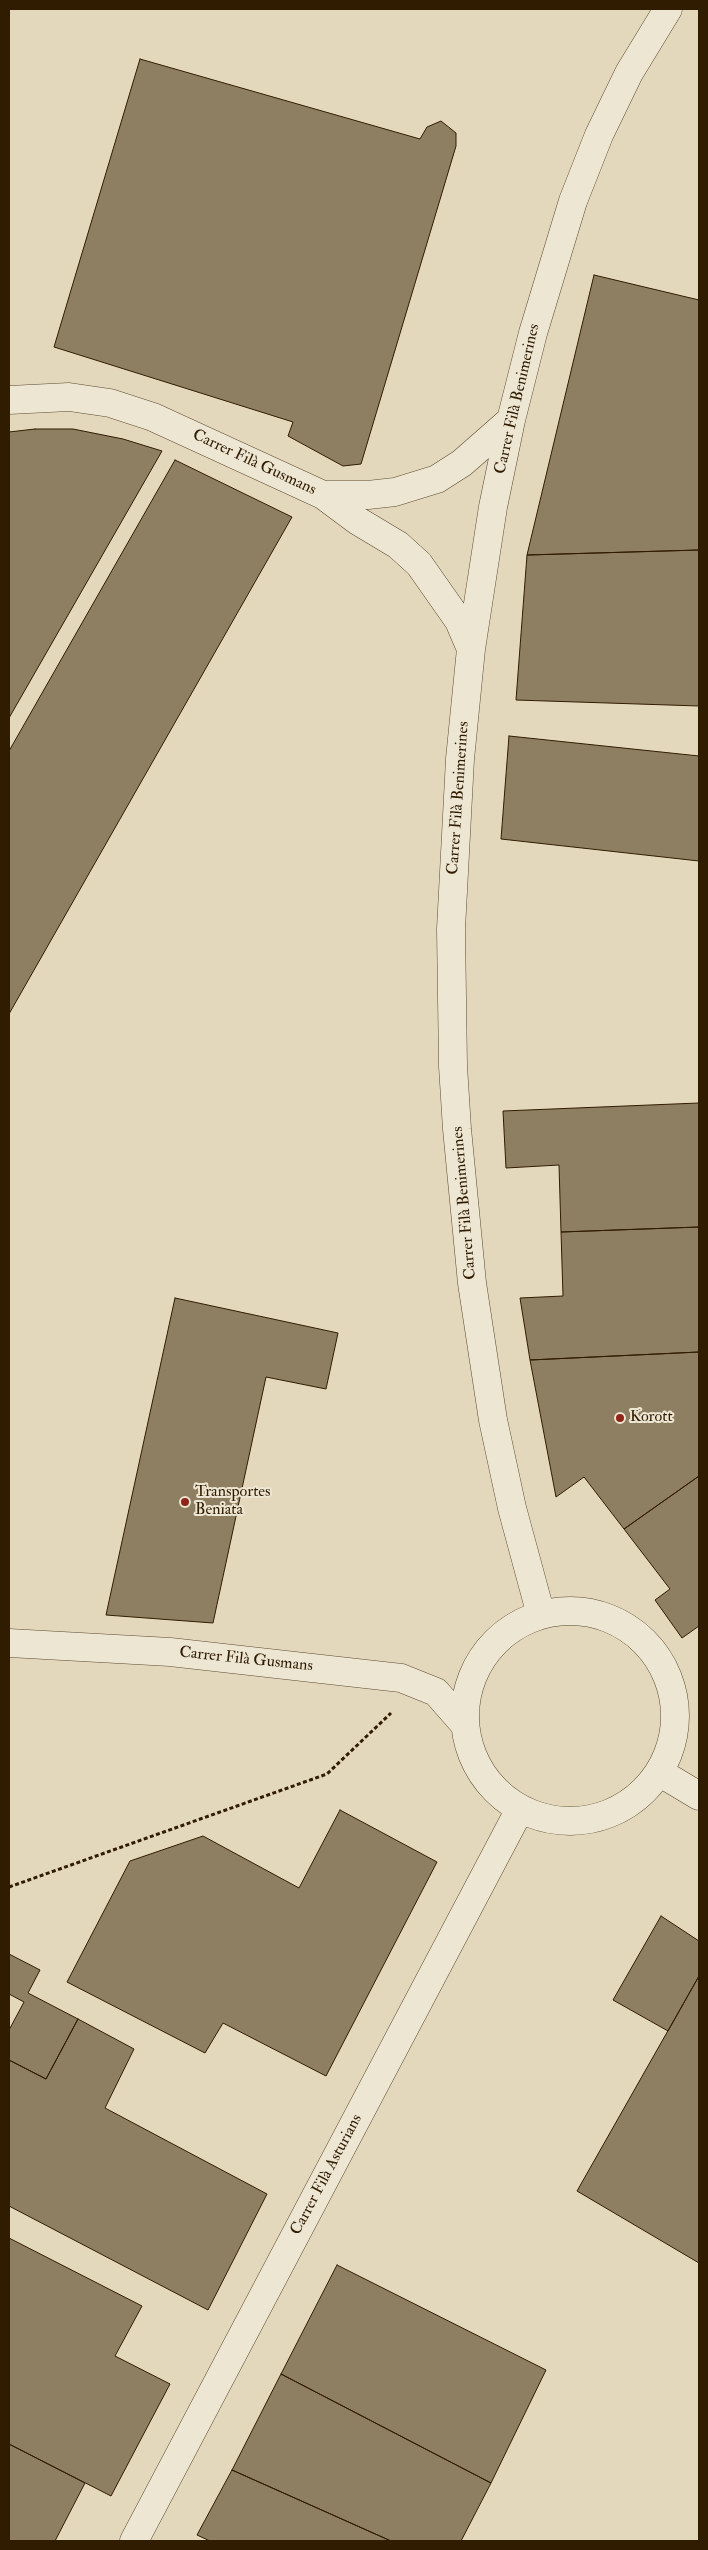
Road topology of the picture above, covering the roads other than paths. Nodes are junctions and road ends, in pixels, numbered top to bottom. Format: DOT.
graph roads {
  1 [pos="668,9"];
  2 [pos="9,400"];
  3 [pos="511,420"];
  4 [pos="322,495"];
  5 [pos="471,649"];
  6 [pos="541,1615"];
  7 [pos="9,1643"];
  8 [pos="465,1725"];
  9 [pos="659,1772"];
  10 [pos="699,1796"];
  11 [pos="520,1809"];
  12 [pos="134,2541"];
  1 -- 3 [label="street, Carrer Filà Benimerines"];
  2 -- 4 [label="street, Carrer Filà Gusmans"];
  3 -- 4 [label="street, Carrer Filà Gusmans"];
  3 -- 5 [label="street, Carrer Filà Benimerines"];
  4 -- 5 [label="street"];
  5 -- 6 [label="street, Carrer Filà Benimerines"];
  6 -- 8 [label="street"];
  6 -- 9 [label="street"];
  7 -- 8 [label="street, Carrer Filà Gusmans"];
  8 -- 11 [label="street"];
  9 -- 10 [label="street"];
  9 -- 11 [label="street"];
  11 -- 12 [label="street, Carrer Filà Asturians"];
}
